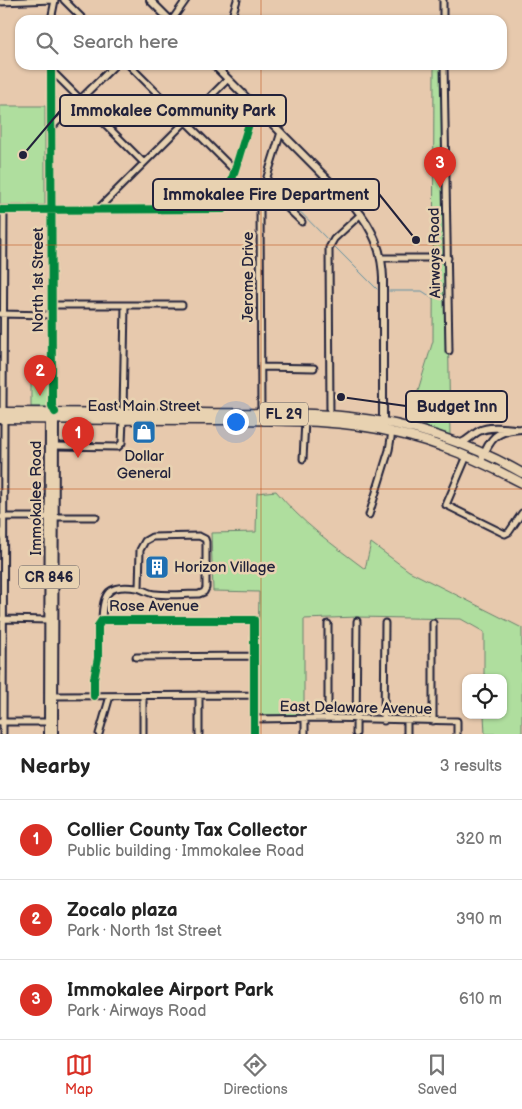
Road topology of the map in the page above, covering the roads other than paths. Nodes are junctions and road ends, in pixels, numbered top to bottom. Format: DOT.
graph roads {
  1 [pos="54,0"];
  2 [pos="64,0"];
  3 [pos="150,0"];
  4 [pos="186,0"];
  5 [pos="237,0"];
  6 [pos="443,0"];
  7 [pos="0,2"];
  8 [pos="52,15"];
  9 [pos="79,15"];
  10 [pos="163,15"];
  11 [pos="170,15"];
  12 [pos="232,15"];
  13 [pos="443,15"];
  14 [pos="51,70"];
  15 [pos="54,70"];
  16 [pos="109,70"];
  17 [pos="135,70"];
  18 [pos="219,70"];
  19 [pos="444,70"];
  20 [pos="228,79"];
  21 [pos="80,99"];
  22 [pos="256,107"];
  23 [pos="185,121"];
  24 [pos="51,128"];
  25 [pos="281,132"];
  26 [pos="144,163"];
  27 [pos="235,169"];
  28 [pos="264,186"];
  29 [pos="2,210"];
  30 [pos="52,210"];
  31 [pos="97,210"];
  32 [pos="361,214"];
  33 [pos="302,222"];
  34 [pos="382,258"];
  35 [pos="448,258"];
  36 [pos="52,304"];
  37 [pos="125,306"];
  38 [pos="182,306"];
  39 [pos="2,314"];
  40 [pos="52,315"];
  41 [pos="448,351"];
  42 [pos="261,368"];
  43 [pos="314,368"];
  44 [pos="52,414"];
  45 [pos="2,415"];
  46 [pos="330,415"];
  47 [pos="123,416"];
  48 [pos="261,417"];
  49 [pos="305,422"];
  50 [pos="382,426"];
  51 [pos="519,429"];
  52 [pos="392,432"];
  53 [pos="459,444"];
  54 [pos="54,446"];
  55 [pos="468,455"];
  56 [pos="483,457"];
  57 [pos="303,459"];
  58 [pos="52,468"];
  59 [pos="522,473"];
  60 [pos="522,483"];
  61 [pos="522,513"];
  62 [pos="369,514"];
  63 [pos="2,517"];
  64 [pos="52,517"];
  65 [pos="96,517"];
  66 [pos="139,588"];
  67 [pos="2,619"];
  68 [pos="52,620"];
  69 [pos="102,620"];
  70 [pos="357,621"];
  71 [pos="385,622"];
  72 [pos="433,623"];
  73 [pos="328,624"];
  74 [pos="254,656"];
  75 [pos="136,657"];
  76 [pos="254,695"];
  77 [pos="52,696"];
  78 [pos="94,696"];
  79 [pos="110,696"];
  80 [pos="144,696"];
  81 [pos="199,696"];
  82 [pos="328,718"];
  83 [pos="254,719"];
  84 [pos="305,719"];
  85 [pos="356,720"];
  86 [pos="384,721"];
  87 [pos="407,721"];
  88 [pos="433,721"];
  89 [pos="2,722"];
  90 [pos="51,722"];
  91 [pos="3,734"];
  92 [pos="48,734"];
  93 [pos="54,734"];
  94 [pos="99,734"];
  95 [pos="143,734"];
  96 [pos="199,734"];
  97 [pos="254,734"];
  98 [pos="305,734"];
  99 [pos="356,734"];
  100 [pos="407,734"];
  101 [pos="457,734"];
  1 -- 7 [label="street"];
  1 -- 8 [label="street"];
  2 -- 9 [label="street"];
  3 -- 10 [label="main road"];
  4 -- 11 [label="street"];
  5 -- 12 [label="street"];
  6 -- 13 [label="street"];
  14 -- 24 [label="street, North 1st Street"];
  15 -- 21 [label="street"];
  16 -- 21 [label="street"];
  17 -- 23 [label="street"];
  18 -- 20 [label="main road"];
  19 -- 35 [label="street, Airways Road"];
  20 -- 22 [label="main road"];
  20 -- 23 [label="street"];
  21 -- 24 [label="street"];
  21 -- 26 [label="street"];
  22 -- 25 [label="main road"];
  22 -- 27 [label="street"];
  23 -- 26 [label="street"];
  23 -- 27 [label="street"];
  24 -- 30 [label="street, North 1st Street"];
  25 -- 28 [label="street, Jerome Drive"];
  25 -- 32 [label="main road"];
  26 -- 31 [label="street"];
  27 -- 31 [label="street"];
  28 -- 33 [label="street"];
  28 -- 42 [label="street, Jerome Drive"];
  29 -- 30 [label="street"];
  29 -- 39 [label="street"];
  30 -- 31 [label="street"];
  30 -- 36 [label="street, North 1st Street"];
  32 -- 34 [label="main road"];
  32 -- 46 [label="street"];
  34 -- 35 [label="street"];
  34 -- 50 [label="main road"];
  35 -- 41 [label="street, Airways Road"];
  36 -- 37 [label="street"];
  36 -- 40 [label="street, North 1st Street"];
  37 -- 38 [label="street"];
  37 -- 47 [label="street"];
  39 -- 40 [label="street"];
  39 -- 45 [label="street"];
  40 -- 44 [label="street, North 1st Street"];
  42 -- 43 [label="street"];
  42 -- 48 [label="street, Jerome Drive"];
  44 -- 45 [label="highway, FL 29"];
  44 -- 47 [label="highway, East Main Street / FL 29"];
  44 -- 54 [label="main road, Immokalee Road / CR 846"];
  44 -- 58 [label="main road, Immokalee Road / CR 846"];
  45 -- 63 [label="street"];
  46 -- 48 [label="highway, East Main Street / FL 29"];
  46 -- 50 [label="highway, East Main Street / FL 29"];
  47 -- 48 [label="highway, East Main Street / FL 29"];
  47 -- 54 [label="street"];
  48 -- 49 [label="highway, East Main Street / FL 29"];
  49 -- 50 [label="highway, East Main Street / FL 29"];
  49 -- 57 [label="street"];
  50 -- 52 [label="highway, East Main Street / FL 29"];
  50 -- 53 [label="highway, East Main Street / FL 29"];
  51 -- 53 [label="main road"];
  51 -- 56 [label="main road"];
  52 -- 55 [label="highway, East Main Street / FL 29"];
  52 -- 62 [label="street"];
  53 -- 56 [label="highway, East Main Street / FL 29"];
  54 -- 58 [label="main road, Immokalee Road / CR 846"];
  55 -- 56 [label="highway, East Main Street / FL 29"];
  55 -- 61 [label="street"];
  56 -- 59 [label="highway, East Main Street / FL 29"];
  56 -- 60 [label="highway, East Main Street / FL 29"];
  58 -- 64 [label="main road, Immokalee Road / CR 846"];
  63 -- 64 [label="street"];
  63 -- 67 [label="street"];
  64 -- 65 [label="street"];
  64 -- 68 [label="main road, Immokalee Road / CR 846"];
  66 -- 66 [label="street"];
  66 -- 69 [label="street"];
  67 -- 68 [label="street"];
  67 -- 89 [label="street"];
  68 -- 77 [label="main road, Immokalee Road / CR 846"];
  69 -- 74 [label="street, Rose Avenue"];
  69 -- 78 [label="street, Rose Avenue"];
  70 -- 85 [label="street"];
  71 -- 86 [label="street"];
  72 -- 88 [label="street"];
  73 -- 82 [label="street"];
  74 -- 75 [label="street"];
  74 -- 76 [label="street"];
  76 -- 81 [label="street"];
  76 -- 83 [label="street"];
  77 -- 78 [label="street"];
  77 -- 90 [label="main road, Immokalee Road / CR 846"];
  78 -- 79 [label="street"];
  79 -- 80 [label="street"];
  79 -- 94 [label="street"];
  80 -- 81 [label="street"];
  80 -- 95 [label="street"];
  81 -- 96 [label="street"];
  82 -- 84 [label="street, East Delaware Avenue"];
  82 -- 85 [label="street, East Delaware Avenue"];
  83 -- 84 [label="street, East Delaware Avenue"];
  83 -- 97 [label="street"];
  84 -- 98 [label="street"];
  85 -- 86 [label="street, East Delaware Avenue"];
  85 -- 99 [label="street"];
  86 -- 87 [label="street, East Delaware Avenue"];
  87 -- 88 [label="street, East Delaware Avenue"];
  87 -- 100 [label="street"];
  88 -- 101 [label="street, East Delaware Avenue"];
  89 -- 90 [label="street"];
  89 -- 91 [label="street"];
  90 -- 92 [label="main road, Immokalee Road / CR 846"];
  90 -- 93 [label="main road, Immokalee Road / CR 846"];
}
